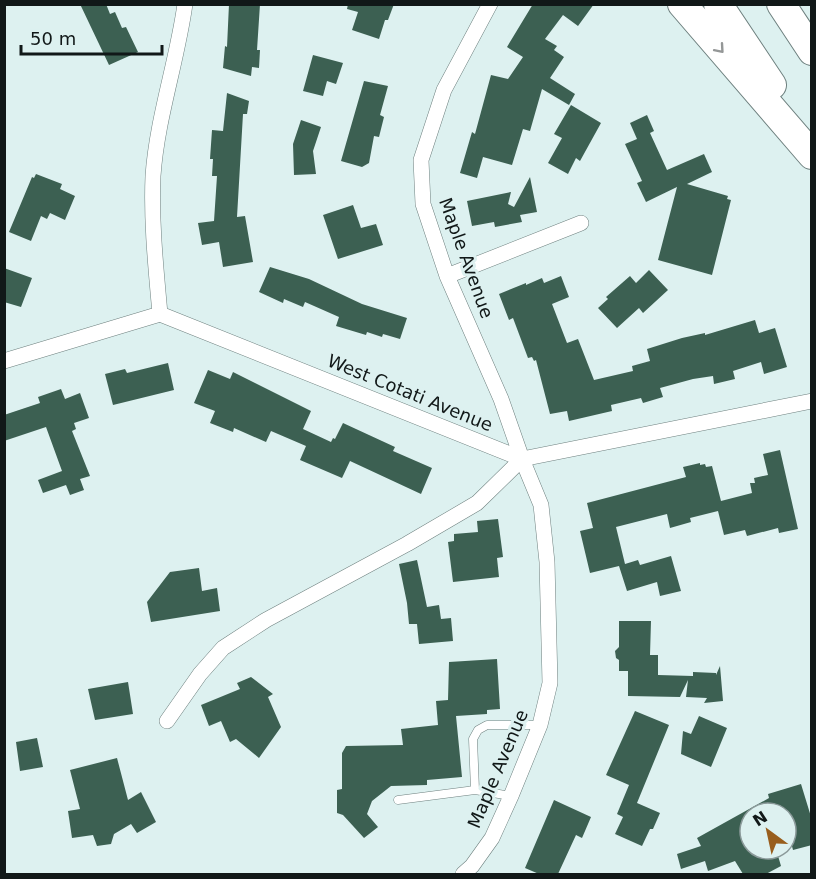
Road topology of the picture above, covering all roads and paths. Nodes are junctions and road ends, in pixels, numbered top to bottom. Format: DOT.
graph roads {
  1 [pos="184,4"];
  2 [pos="490,4"];
  3 [pos="682,4"];
  4 [pos="718,4"];
  5 [pos="782,4"];
  6 [pos="812,51"];
  7 [pos="812,146"];
  8 [pos="812,154"];
  9 [pos="581,223"];
  10 [pos="447,276"];
  11 [pos="160,314"];
  12 [pos="4,362"];
  13 [pos="812,401"];
  14 [pos="522,459"];
  15 [pos="167,721"];
  16 [pos="540,725"];
  17 [pos="475,790"];
  18 [pos="511,796"];
  19 [pos="398,800"];
  20 [pos="463,874"];
  1 -- 11 [label="street"];
  2 -- 10 [label="street, Maple Avenue"];
  3 -- 8 [label="highway, one-way"];
  4 -- 7 [label="highway"];
  5 -- 6 [label="highway"];
  9 -- 10 [label="street"];
  10 -- 14 [label="street, Maple Avenue"];
  11 -- 12 [label="street"];
  11 -- 14 [label="street, West Cotati Avenue"];
  13 -- 14 [label="street"];
  14 -- 15 [label="street"];
  14 -- 16 [label="street, Maple Avenue"];
  16 -- 17 [label="lane"];
  16 -- 18 [label="street, Maple Avenue"];
  17 -- 18 [label="lane"];
  17 -- 19 [label="lane"];
  18 -- 20 [label="street, Maple Avenue"];
}
